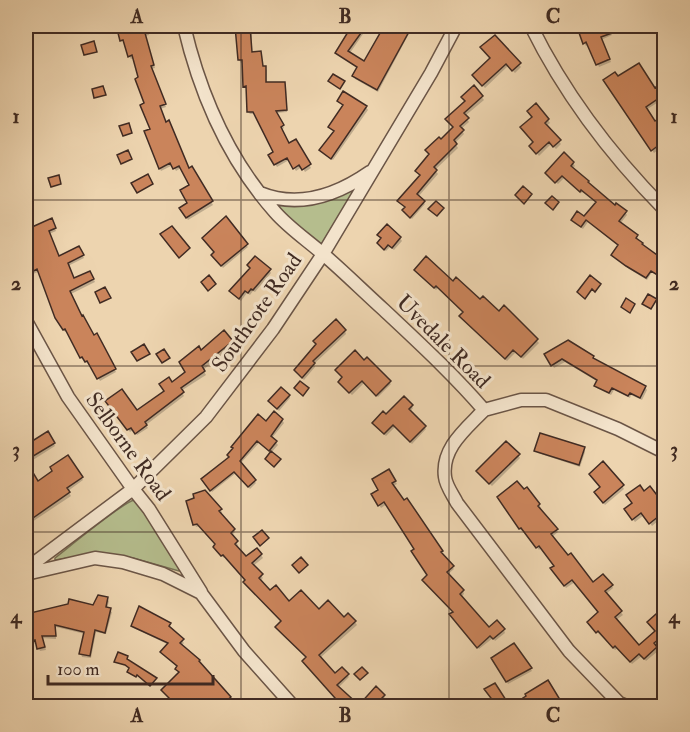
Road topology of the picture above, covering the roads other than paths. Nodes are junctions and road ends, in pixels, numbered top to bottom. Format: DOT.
graph roads {
  1 [pos="184,26"];
  2 [pos="456,26"];
  3 [pos="531,26"];
  4 [pos="374,170"];
  5 [pos="259,192"];
  6 [pos="664,210"];
  7 [pos="323,254"];
  8 [pos="26,321"];
  9 [pos="484,410"];
  10 [pos="664,452"];
  11 [pos="133,489"];
  12 [pos="26,571"];
  13 [pos="201,593"];
  14 [pos="293,706"];
  15 [pos="626,706"];
  1 -- 5 [label="street, Uvedale Road"];
  2 -- 4 [label="street, Southcote Road"];
  3 -- 6 [label="street"];
  4 -- 5 [label="street"];
  4 -- 7 [label="street, Southcote Road"];
  5 -- 7 [label="street, Uvedale Road"];
  7 -- 9 [label="street, Uvedale Road"];
  7 -- 11 [label="street, Southcote Road"];
  8 -- 11 [label="street, Selborne Road"];
  9 -- 10 [label="street"];
  9 -- 15 [label="street, Uvedale Road"];
  11 -- 12 [label="street, Southcote Road"];
  11 -- 13 [label="street, Selborne Road"];
  12 -- 13 [label="street, Selborne Road"];
  13 -- 14 [label="street, Selborne Road"];
}
